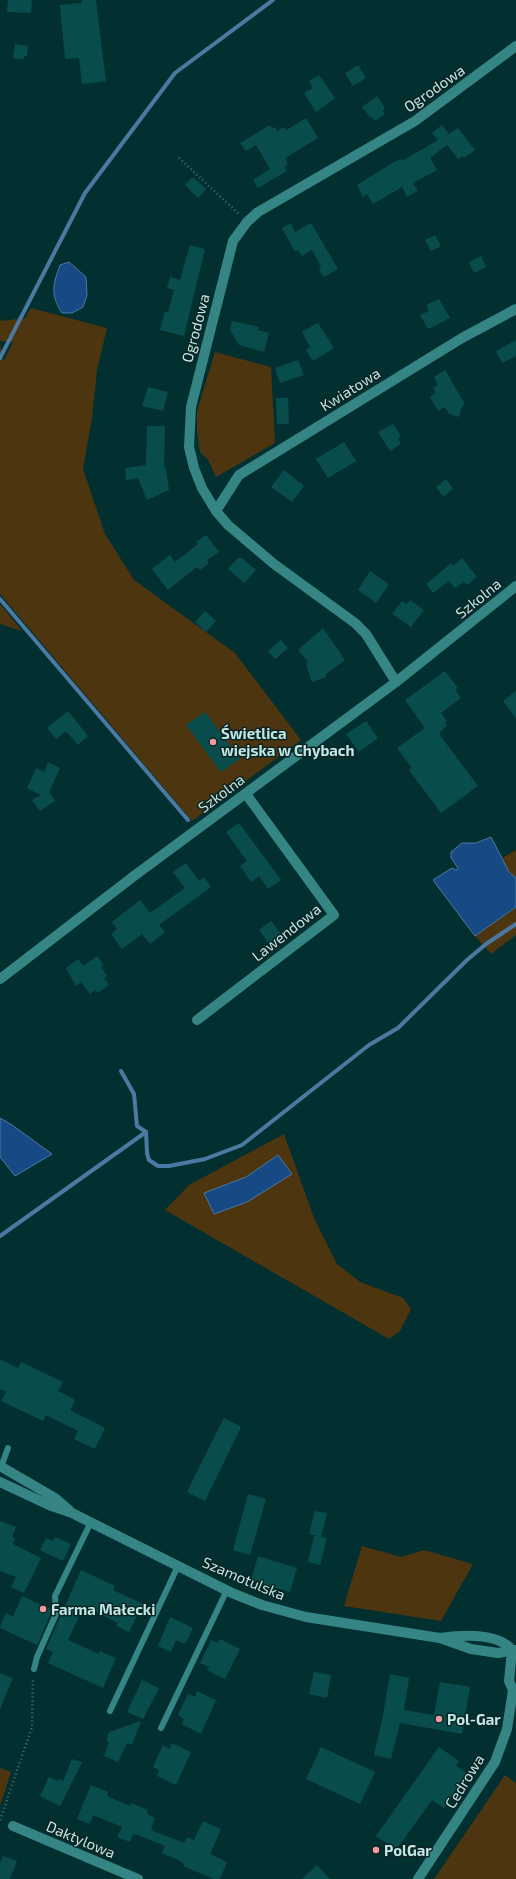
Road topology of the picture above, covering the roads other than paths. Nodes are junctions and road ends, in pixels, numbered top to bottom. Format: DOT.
graph roads {
  1 [pos="516,46"];
  2 [pos="516,309"];
  3 [pos="216,511"];
  4 [pos="516,586"];
  5 [pos="396,682"];
  6 [pos="246,794"];
  7 [pos="0,979"];
  8 [pos="197,1020"];
  9 [pos="8,1448"];
  10 [pos="0,1467"];
  11 [pos="0,1482"];
  12 [pos="72,1513"];
  13 [pos="90,1522"];
  14 [pos="178,1566"];
  15 [pos="227,1590"];
  16 [pos="514,1650"];
  17 [pos="34,1670"];
  18 [pos="515,1688"];
  19 [pos="110,1711"];
  20 [pos="161,1728"];
  21 [pos="13,1826"];
  22 [pos="138,1879"];
  23 [pos="418,1879"];
  1 -- 3 [label="street, Ogrodowa"];
  2 -- 3 [label="street, Kwiatowa"];
  3 -- 5 [label="street, Ogrodowa"];
  4 -- 5 [label="street, Szkolna"];
  5 -- 6 [label="street, Szkolna"];
  6 -- 7 [label="street, Szkolna"];
  6 -- 8 [label="street, Lawendowa"];
  9 -- 10 [label="lane"];
  10 -- 12 [label="street, Szamotulska"];
  11 -- 12 [label="street, Szamotulska"];
  12 -- 13 [label="street, Szamotulska"];
  13 -- 14 [label="street, Szamotulska"];
  13 -- 17 [label="lane"];
  14 -- 15 [label="street, Szamotulska"];
  14 -- 19 [label="lane"];
  15 -- 16 [label="street, Szamotulska"];
  15 -- 20 [label="lane"];
  16 -- 18 [label="street, Cedrowa"];
  18 -- 23 [label="street, Cedrowa"];
  21 -- 22 [label="street, Daktylowa"];
}
